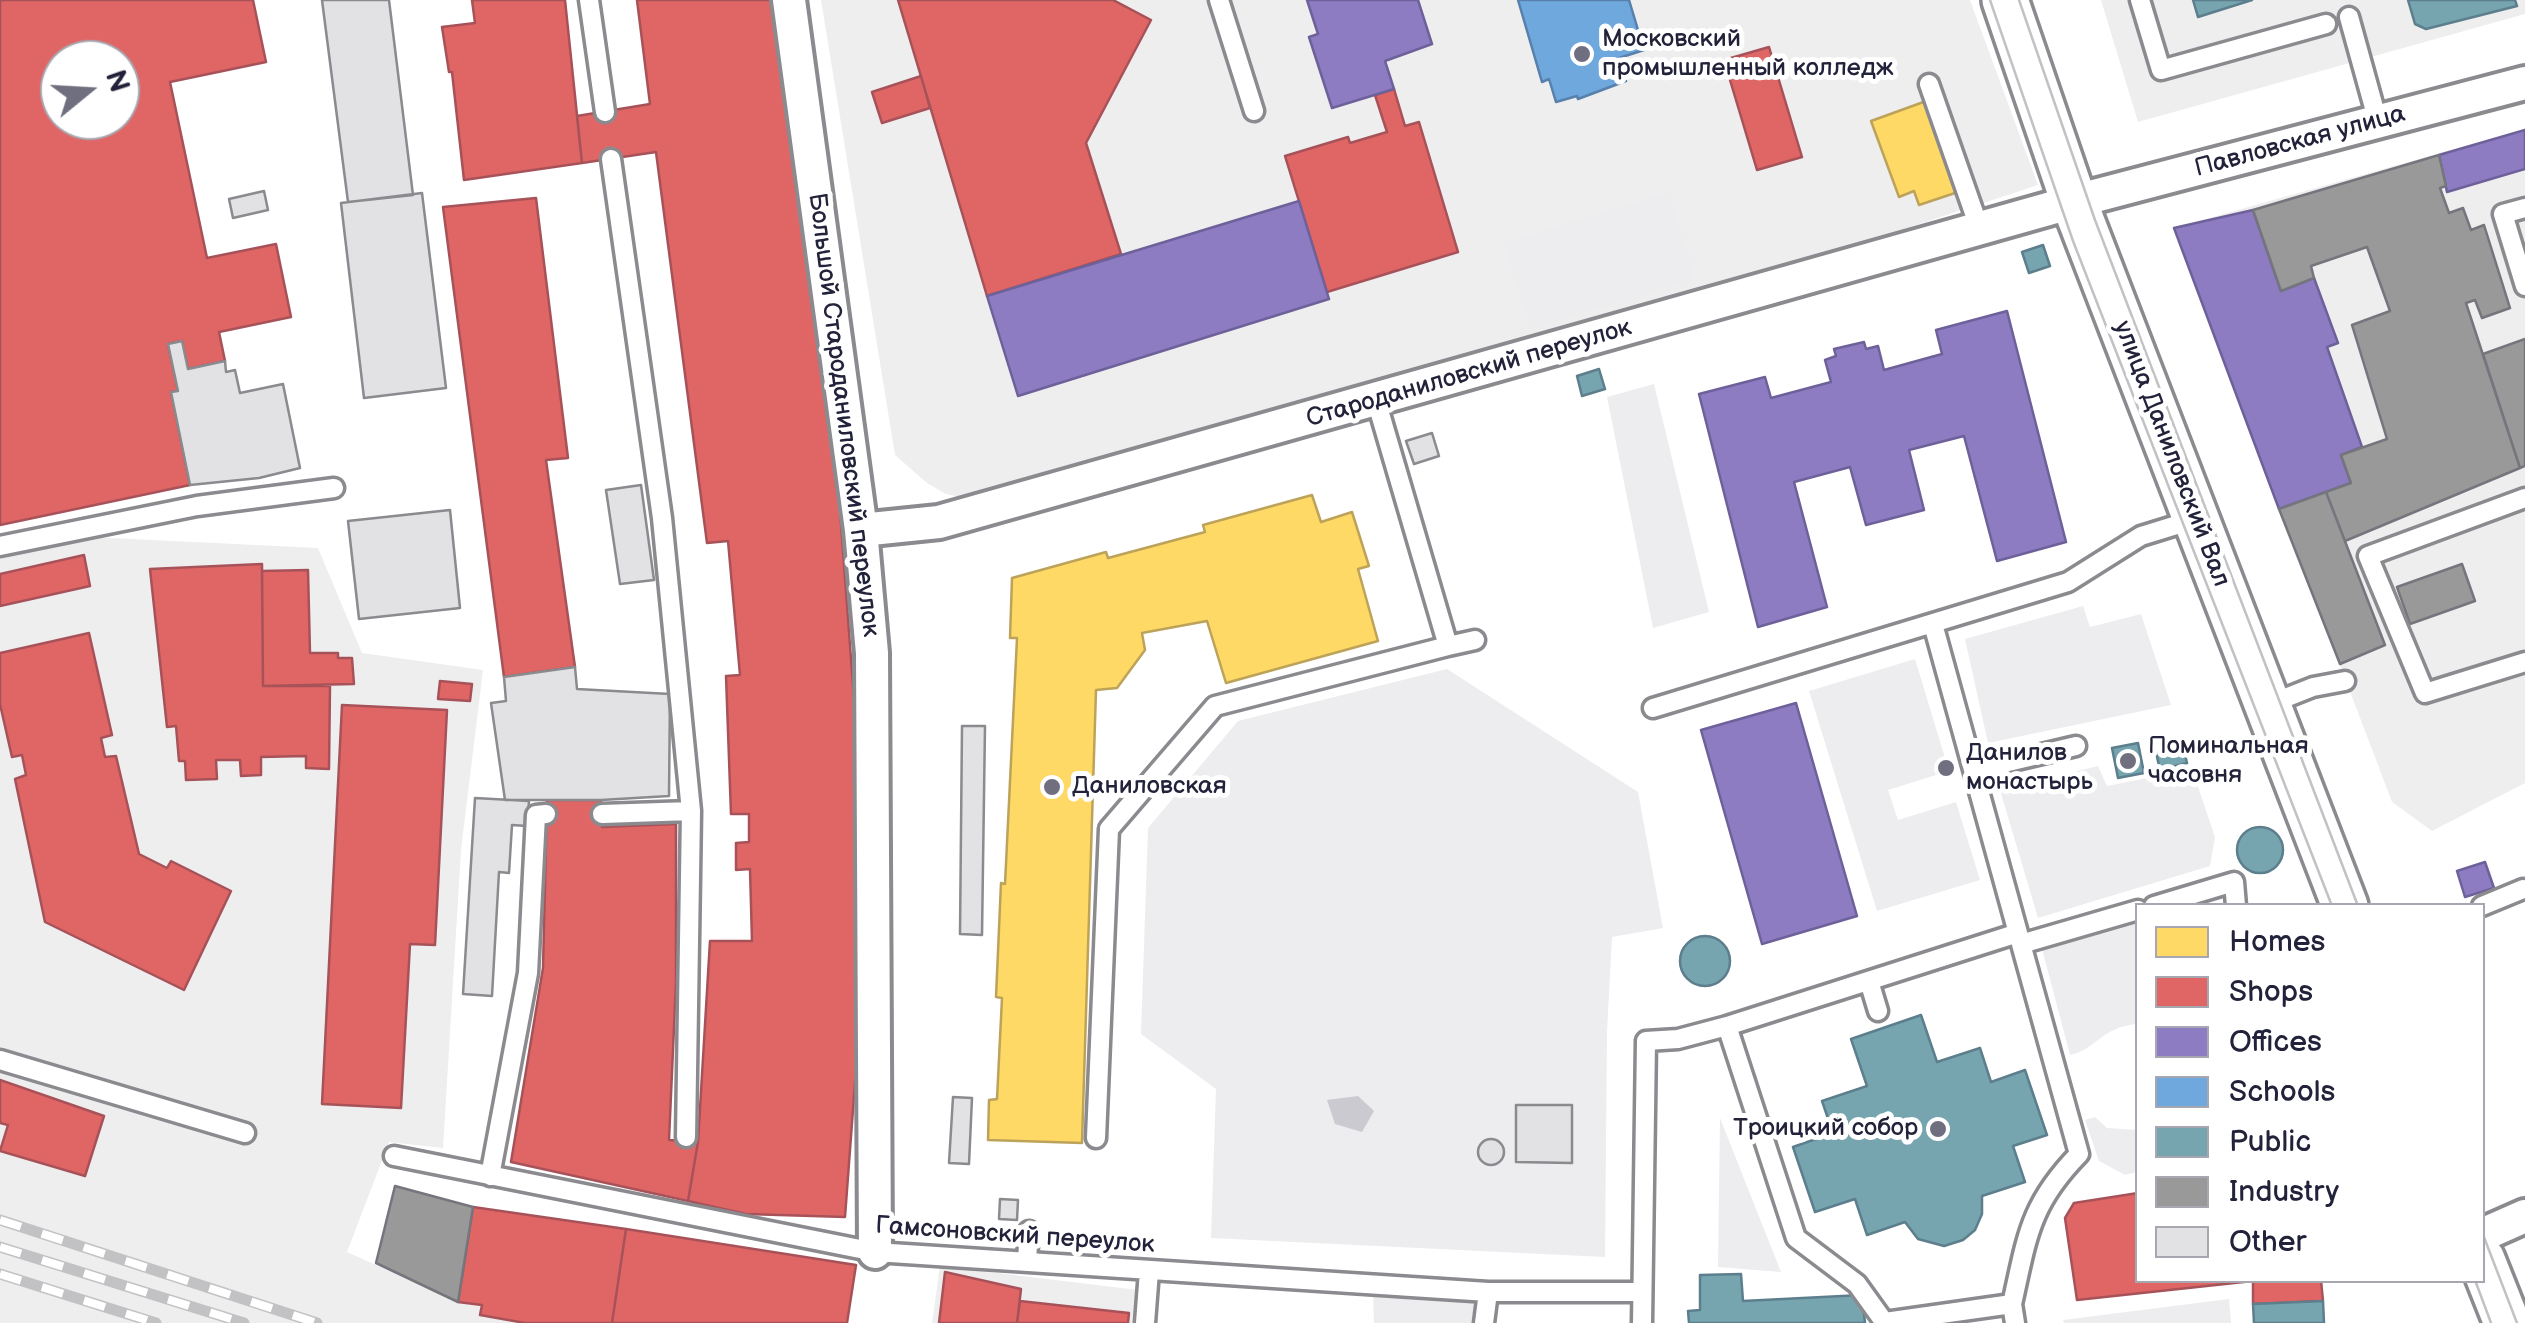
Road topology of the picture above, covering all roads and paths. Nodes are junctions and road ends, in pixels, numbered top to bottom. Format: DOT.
graph roads {
  1 [pos="589,0"];
  2 [pos="789,0"];
  3 [pos="1218,0"];
  4 [pos="2005,0"];
  5 [pos="2140,0"];
  6 [pos="2349,17"];
  7 [pos="2326,24"];
  8 [pos="2525,83"];
  9 [pos="1929,84"];
  10 [pos="1254,111"];
  11 [pos="605,112"];
  12 [pos="2378,122"];
  13 [pos="610,159"];
  14 [pos="2074,202"];
  15 [pos="2525,208"];
  16 [pos="1980,230"];
  17 [pos="2525,286"];
  18 [pos="1376,400"];
  19 [pos="334,488"];
  20 [pos="2525,498"];
  21 [pos="2196,519"];
  22 [pos="861,530"];
  23 [pos="0,546"];
  24 [pos="1933,624"];
  25 [pos="1475,640"];
  26 [pos="1448,646"];
  27 [pos="2525,662"];
  28 [pos="2346,681"];
  29 [pos="2268,705"];
  30 [pos="1653,708"];
  31 [pos="2076,746"];
  32 [pos="1974,770"];
  33 [pos="692,812"];
  34 [pos="546,814"];
  35 [pos="602,814"];
  36 [pos="2524,889"];
  37 [pos="2164,903"];
  38 [pos="2236,903"];
  39 [pos="2344,903"];
  40 [pos="2485,905"];
  41 [pos="2135,911"];
  42 [pos="2019,939"];
  43 [pos="1868,982"];
  44 [pos="1878,1011"];
  45 [pos="1727,1026"];
  46 [pos="0,1060"];
  47 [pos="245,1133"];
  48 [pos="686,1137"];
  49 [pos="1096,1138"];
  50 [pos="394,1156"];
  51 [pos="490,1176"];
  52 [pos="2525,1216"];
  53 [pos="1029,1231"];
  54 [pos="2485,1234"];
  55 [pos="875,1259"];
  56 [pos="1027,1260"];
  57 [pos="2485,1268"];
  58 [pos="1150,1271"];
  59 [pos="1488,1292"];
  60 [pos="1642,1292"];
  61 [pos="2014,1314"];
  62 [pos="1885,1322"];
  63 [pos="1145,1323"];
  64 [pos="1484,1323"];
  65 [pos="1642,1323"];
  66 [pos="2507,1323"];
  1 -- 11 [label="lane"];
  2 -- 22 [label="street, Большой Староданиловский переулок"];
  3 -- 10 [label="lane"];
  4 -- 14 [label="main road, улица Даниловский Вал"];
  5 -- 7 [label="lane"];
  6 -- 12 [label="lane"];
  8 -- 12 [label="street, Павловская улица"];
  9 -- 16 [label="lane"];
  12 -- 14 [label="street, Павловская улица"];
  13 -- 33 [label="lane"];
  14 -- 16 [label="street, Староданиловский переулок"];
  14 -- 21 [label="main road, улица Даниловский Вал"];
  15 -- 17 [label="lane"];
  16 -- 18 [label="street, Староданиловский переулок"];
  18 -- 22 [label="street, Староданиловский переулок"];
  18 -- 26 [label="lane"];
  19 -- 23 [label="lane"];
  20 -- 27 [label="lane"];
  21 -- 24 [label="lane"];
  21 -- 29 [label="main road, улица Даниловский Вал"];
  22 -- 55 [label="street, Большой Староданиловский переулок"];
  24 -- 30 [label="lane"];
  24 -- 32 [label="lane"];
  25 -- 26 [label="lane"];
  26 -- 49 [label="lane"];
  28 -- 29 [label="lane"];
  29 -- 39 [label="main road, улица Даниловский Вал"];
  31 -- 32 [label="lane"];
  32 -- 42 [label="lane"];
  33 -- 35 [label="lane"];
  33 -- 48 [label="lane"];
  34 -- 51 [label="lane"];
  36 -- 40 [label="lane"];
  37 -- 38 [label="lane"];
  41 -- 42 [label="lane"];
  42 -- 43 [label="lane"];
  42 -- 61 [label="lane"];
  43 -- 44 [label="lane"];
  43 -- 45 [label="lane"];
  45 -- 60 [label="lane"];
  45 -- 62 [label="lane"];
  46 -- 47 [label="lane"];
  50 -- 51 [label="lane, Гамсоновский переулок"];
  51 -- 55 [label="lane, Гамсоновский переулок"];
  52 -- 54 [label="street"];
  53 -- 56 [label="lane"];
  55 -- 56 [label="lane, Гамсоновский переулок"];
  56 -- 58 [label="lane, Гамсоновский переулок"];
  57 -- 66 [label="main road"];
  58 -- 59 [label="lane, Гамсоновский переулок"];
  58 -- 63 [label="lane"];
  59 -- 60 [label="lane, Гамсоновский переулок"];
  59 -- 64 [label="lane"];
  60 -- 65 [label="lane"];
  61 -- 62 [label="lane"];
}
